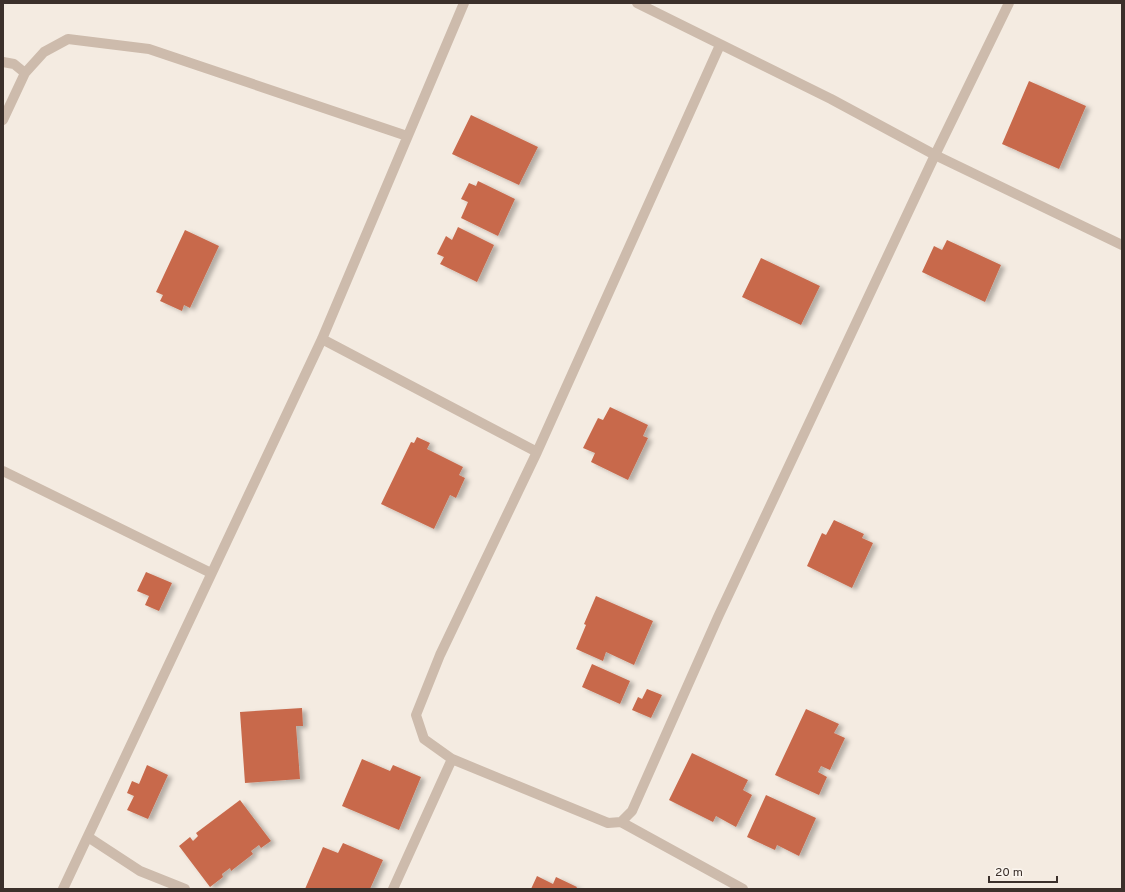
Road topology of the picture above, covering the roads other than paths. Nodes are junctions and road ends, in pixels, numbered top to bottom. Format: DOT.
graph roads {
  1 [pos="464,3"];
  2 [pos="637,3"];
  3 [pos="1009,3"];
  4 [pos="720,45"];
  5 [pos="3,62"];
  6 [pos="25,73"];
  7 [pos="3,120"];
  8 [pos="407,136"];
  9 [pos="935,155"];
  10 [pos="1122,245"];
  11 [pos="322,339"];
  12 [pos="537,452"];
  13 [pos="3,471"];
  14 [pos="211,573"];
  15 [pos="452,759"];
  16 [pos="621,822"];
  17 [pos="88,837"];
  18 [pos="64,889"];
  19 [pos="185,889"];
  20 [pos="393,889"];
  21 [pos="743,889"];
  1 -- 8 [label="street"];
  2 -- 4 [label="street"];
  3 -- 9 [label="street"];
  4 -- 9 [label="street"];
  4 -- 12 [label="street"];
  5 -- 6 [label="street"];
  6 -- 7 [label="street"];
  6 -- 8 [label="street"];
  8 -- 11 [label="street"];
  9 -- 10 [label="street"];
  9 -- 16 [label="street"];
  11 -- 12 [label="street"];
  11 -- 14 [label="street"];
  12 -- 15 [label="street"];
  13 -- 14 [label="street"];
  14 -- 17 [label="street"];
  15 -- 16 [label="street"];
  15 -- 20 [label="street"];
  16 -- 21 [label="street"];
  17 -- 18 [label="street"];
  17 -- 19 [label="street"];
}
